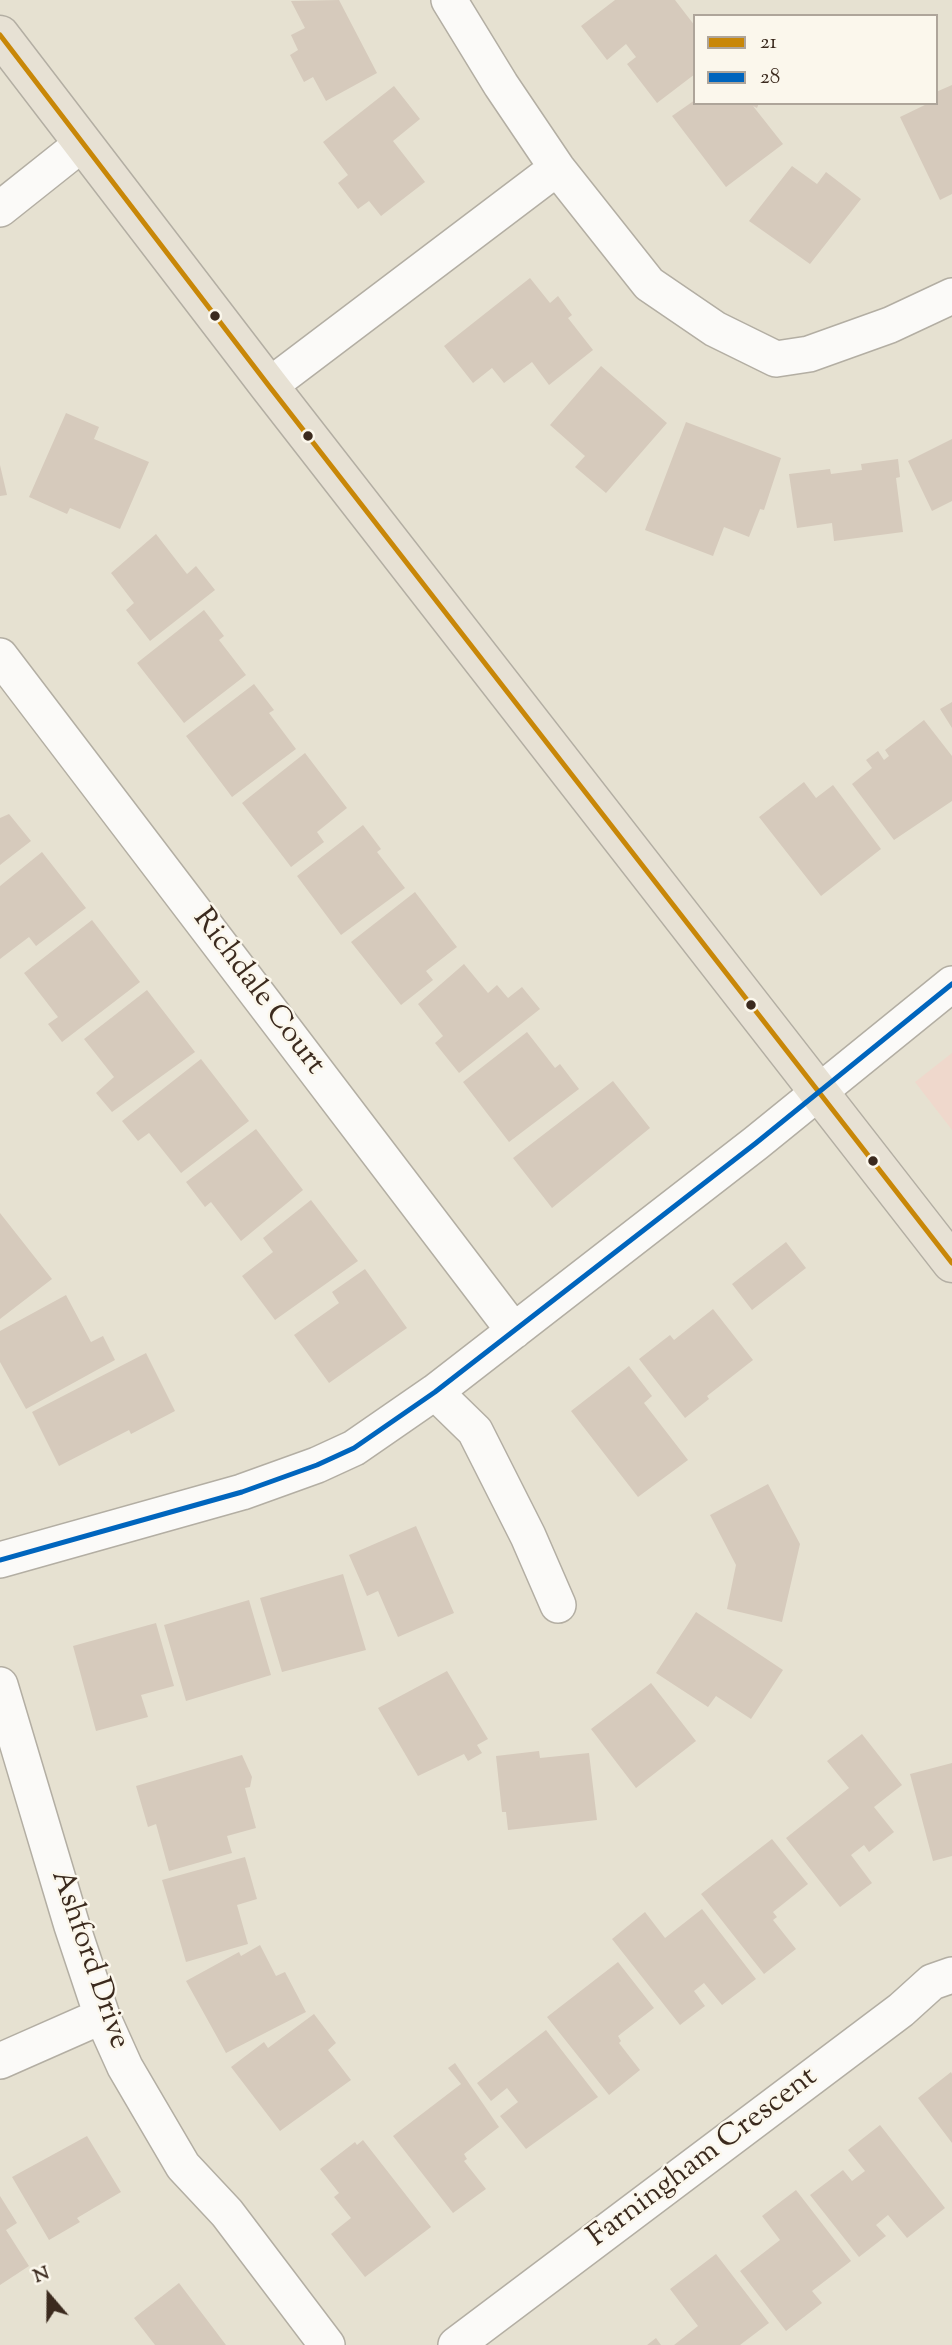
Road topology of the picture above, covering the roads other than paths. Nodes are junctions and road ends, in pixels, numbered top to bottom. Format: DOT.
graph roads {
  1 [pos="449,0"];
  2 [pos="0,34"];
  3 [pos="83,144"];
  4 [pos="557,168"];
  5 [pos="0,209"];
  6 [pos="952,296"];
  7 [pos="269,386"];
  8 [pos="0,656"];
  9 [pos="952,984"];
  10 [pos="818,1092"];
  11 [pos="952,1263"];
  12 [pos="514,1331"];
  13 [pos="435,1392"];
  14 [pos="0,1560"];
  15 [pos="558,1605"];
  16 [pos="0,1685"];
  17 [pos="952,1975"];
  18 [pos="102,2016"];
  19 [pos="0,2062"];
  20 [pos="327,2345"];
  21 [pos="456,2345"];
  1 -- 4 [label="street"];
  2 -- 3 [label="main road"];
  3 -- 5 [label="street"];
  3 -- 7 [label="main road"];
  4 -- 6 [label="street"];
  4 -- 7 [label="street"];
  7 -- 10 [label="main road"];
  8 -- 12 [label="street, Richdale Court"];
  9 -- 10 [label="street"];
  10 -- 11 [label="main road"];
  10 -- 12 [label="street"];
  12 -- 13 [label="street"];
  13 -- 14 [label="street"];
  13 -- 15 [label="street"];
  16 -- 18 [label="street, Ashford Drive"];
  17 -- 21 [label="street, Farningham Crescent"];
  18 -- 19 [label="street"];
  18 -- 20 [label="street, Ashford Drive"];
}
